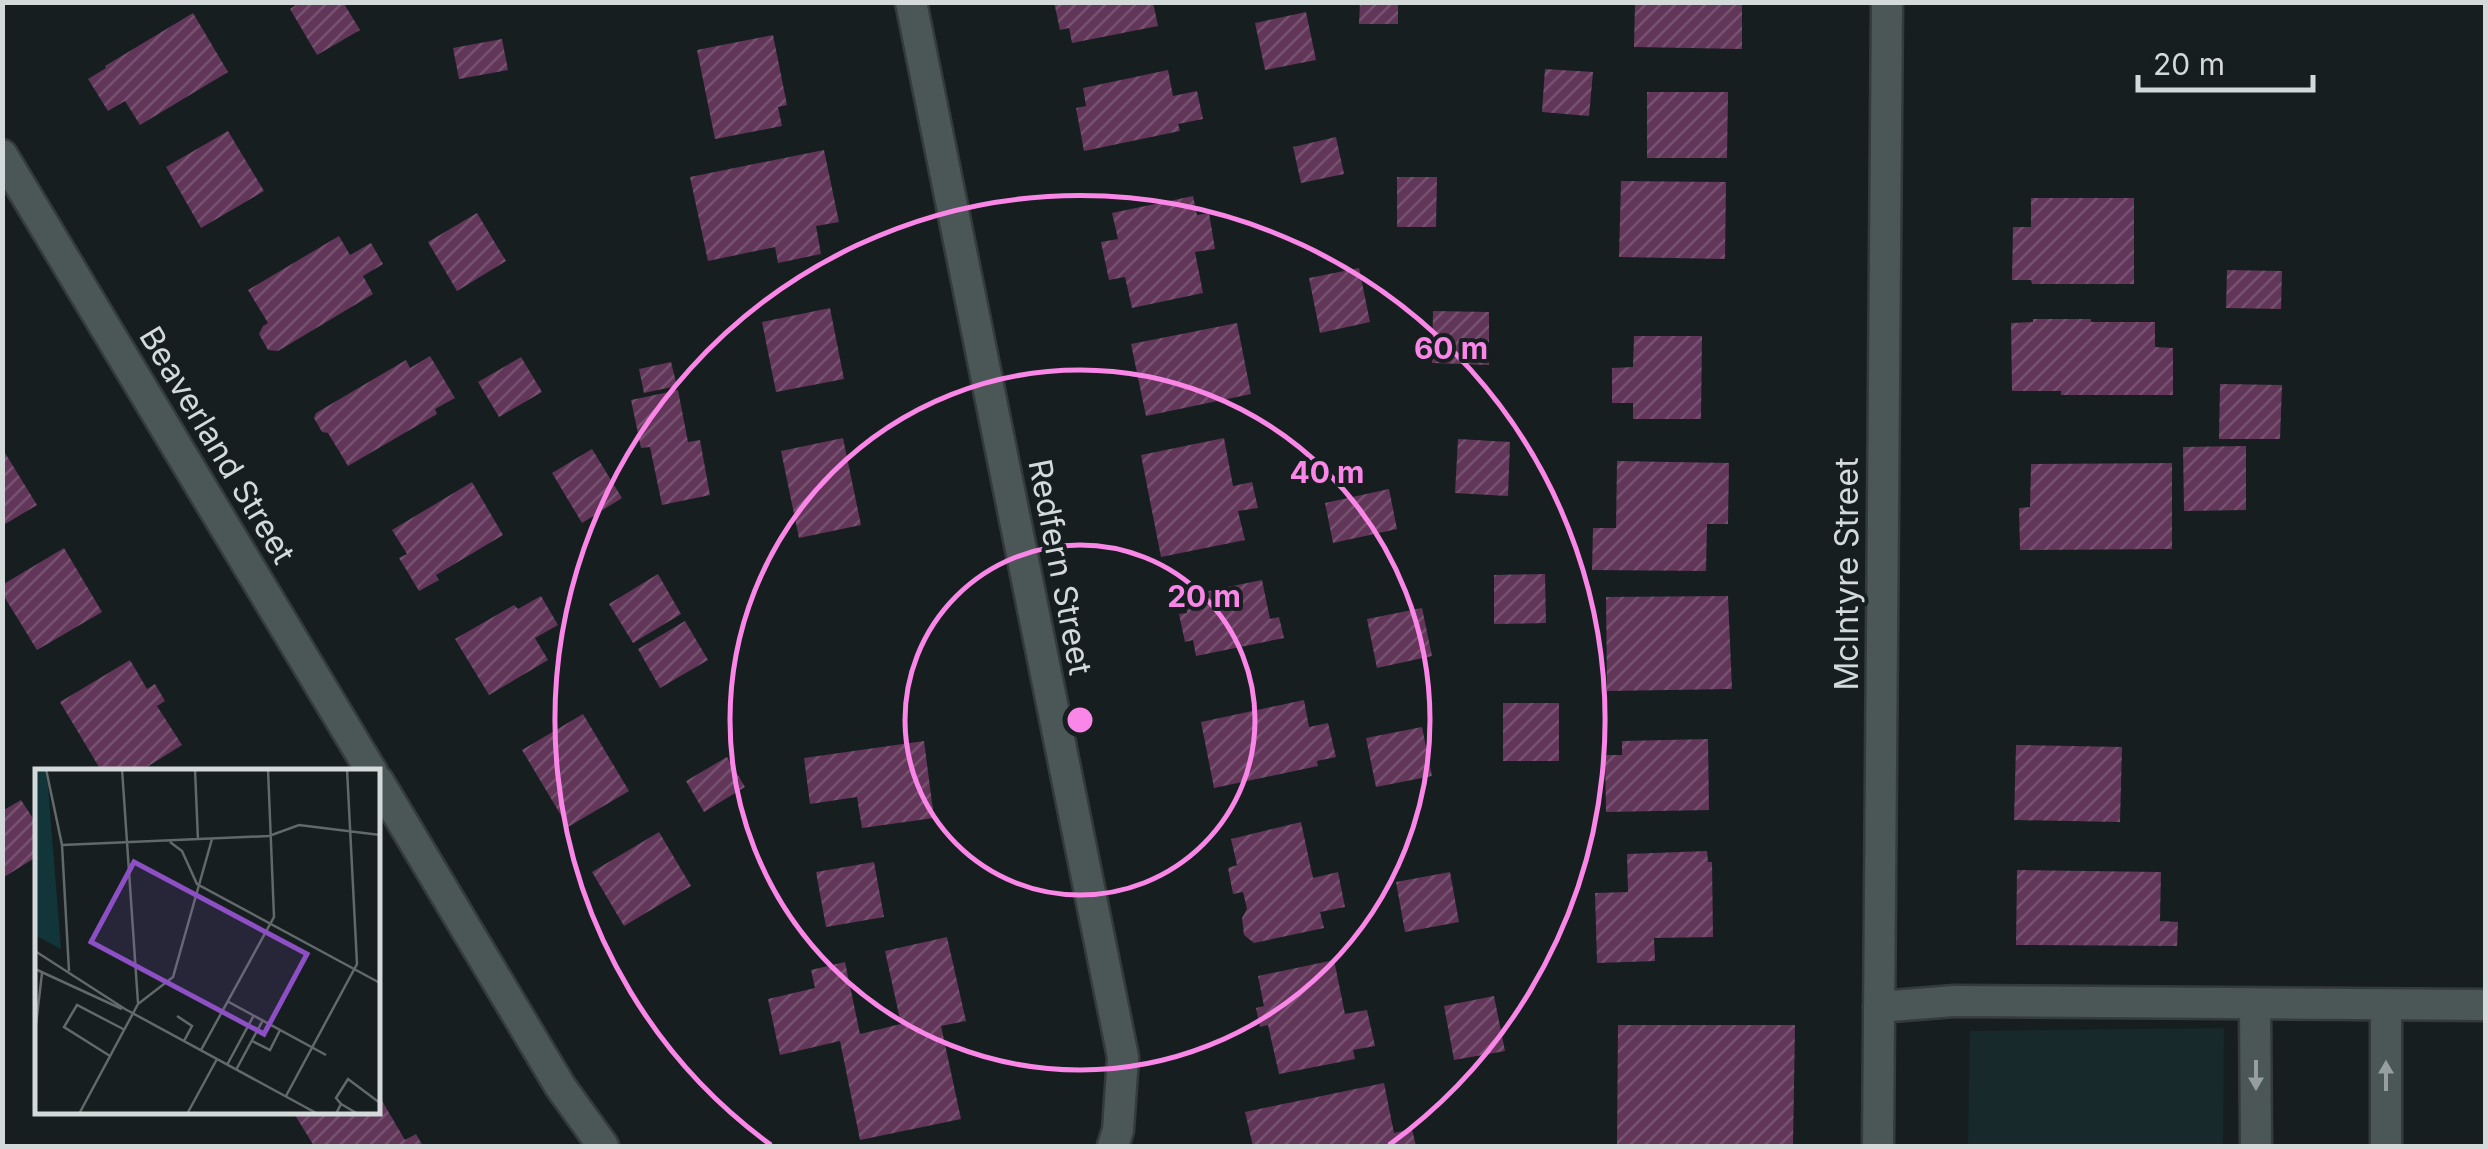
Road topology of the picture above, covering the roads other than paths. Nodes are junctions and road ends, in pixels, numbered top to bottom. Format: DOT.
graph roads {
  1 [pos="911,2"];
  2 [pos="1886,2"];
  3 [pos="2,155"];
  4 [pos="370,769"];
  5 [pos="380,784"];
  6 [pos="2255,1004"];
  7 [pos="2386,1005"];
  8 [pos="2486,1006"];
  9 [pos="1879,1007"];
  10 [pos="603,1146"];
  11 [pos="1113,1146"];
  12 [pos="1878,1146"];
  13 [pos="2256,1146"];
  14 [pos="2386,1146"];
  1 -- 11 [label="street, Redfern Street"];
  2 -- 9 [label="street, McIntyre Street"];
  3 -- 4 [label="street, Beaverland Street"];
  5 -- 10 [label="street"];
  6 -- 7 [label="street"];
  6 -- 9 [label="street"];
  6 -- 13 [label="street, one-way"];
  7 -- 8 [label="street"];
  14 -- 7 [label="street, one-way"];
  9 -- 12 [label="street, McIntyre Street"];
}
